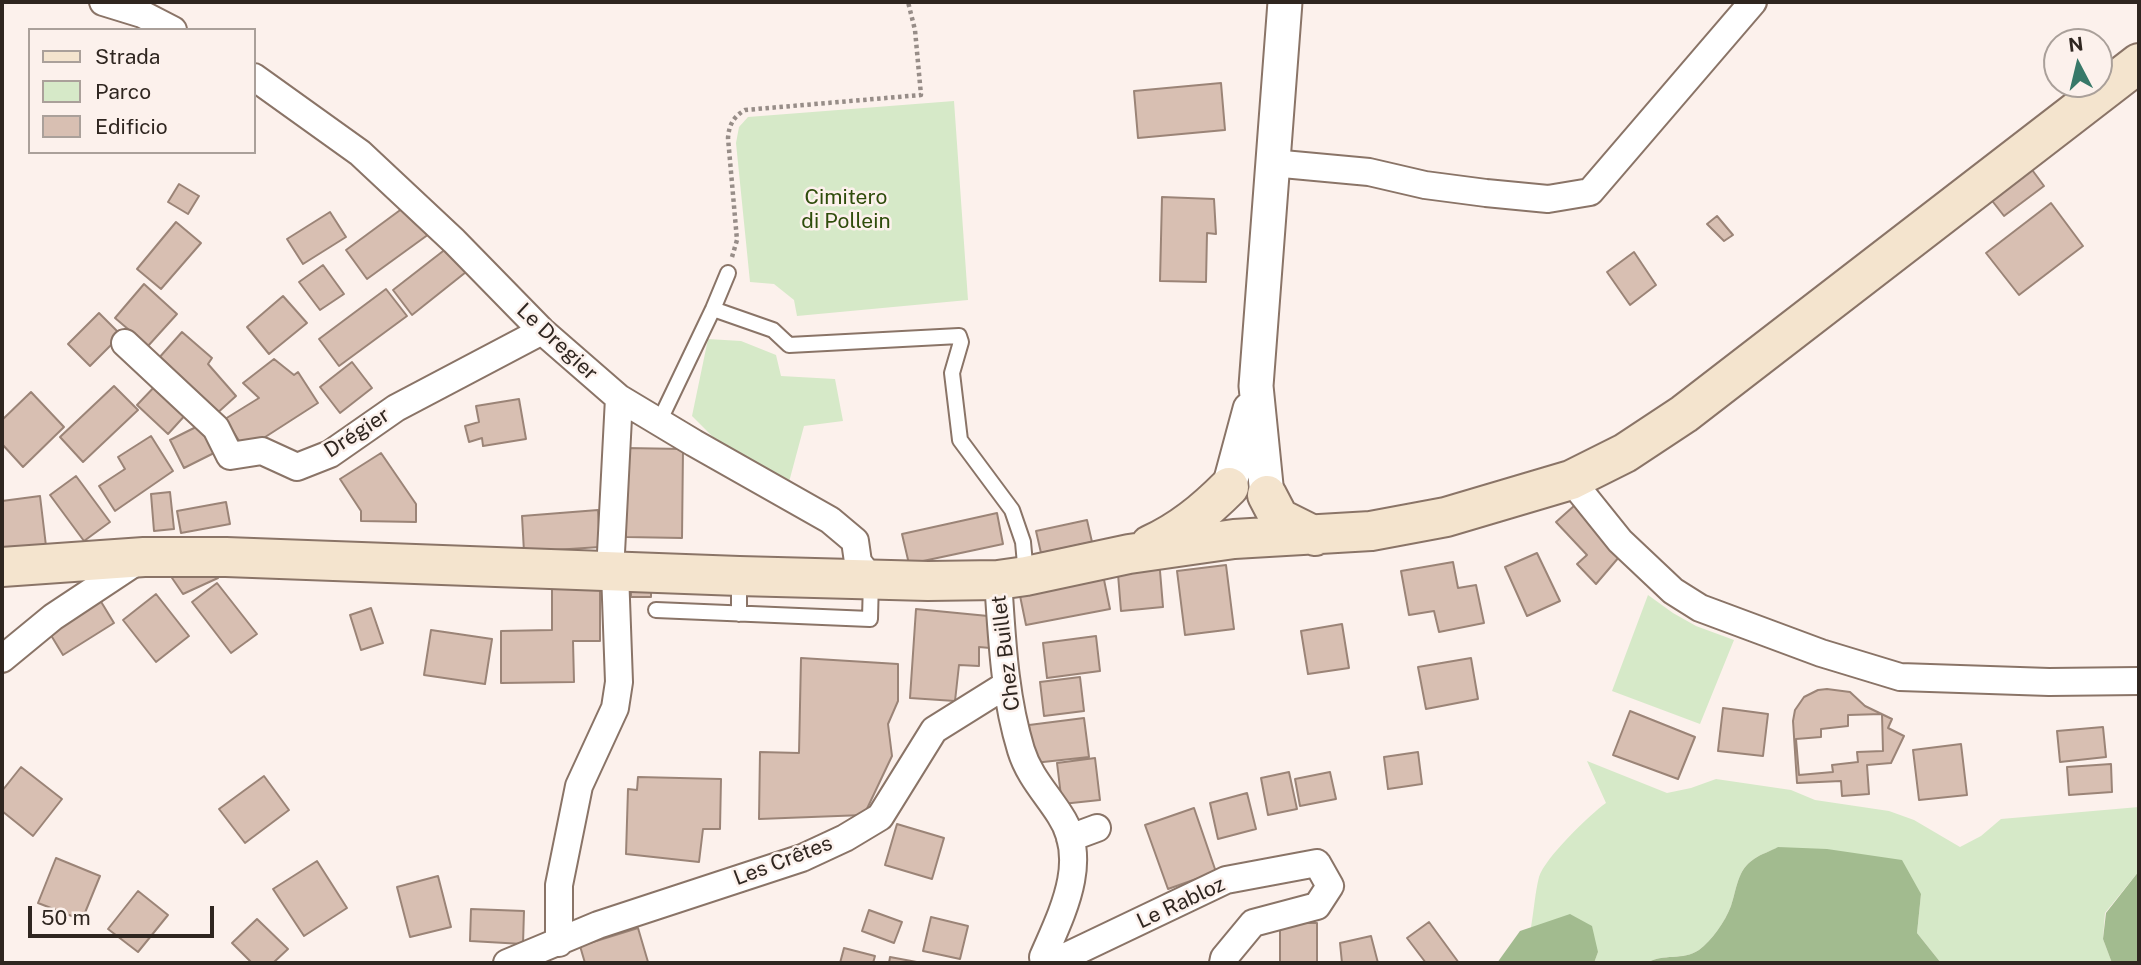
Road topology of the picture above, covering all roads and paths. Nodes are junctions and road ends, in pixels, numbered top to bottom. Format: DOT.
graph roads {
  1 [pos="103,2"];
  2 [pos="908,2"];
  3 [pos="1285,2"];
  4 [pos="1753,2"];
  5 [pos="169,28"];
  6 [pos="2139,63"];
  7 [pos="256,78"];
  8 [pos="1272,163"];
  9 [pos="728,274"];
  10 [pos="713,309"];
  11 [pos="542,331"];
  12 [pos="125,342"];
  13 [pos="1256,386"];
  14 [pos="619,398"];
  15 [pos="659,422"];
  16 [pos="1571,480"];
  17 [pos="1229,487"];
  18 [pos="1256,525"];
  19 [pos="1129,554"];
  20 [pos="144,557"];
  21 [pos="2,566"];
  22 [pos="612,572"];
  23 [pos="739,576"];
  24 [pos="1012,578"];
  25 [pos="871,579"];
  26 [pos="656,610"];
  27 [pos="739,614"];
  28 [pos="2,659"];
  29 [pos="2139,681"];
  30 [pos="1006,685"];
  31 [pos="1097,828"];
  32 [pos="1070,838"];
  33 [pos="559,943"];
  34 [pos="507,963"];
  35 [pos="1044,963"];
  36 [pos="1052,963"];
  37 [pos="1223,963"];
  1 -- 5 [label="street"];
  2 -- 9 [label="path"];
  3 -- 8 [label="street"];
  4 -- 8 [label="street"];
  6 -- 16 [label="main road"];
  7 -- 11 [label="street, Le Dregier"];
  8 -- 13 [label="street"];
  9 -- 10 [label="lane"];
  10 -- 15 [label="lane"];
  10 -- 24 [label="lane"];
  11 -- 12 [label="street, Drégier"];
  11 -- 14 [label="street, Le Dregier"];
  13 -- 17 [label="street"];
  13 -- 18 [label="street"];
  14 -- 15 [label="street, Le Dregier"];
  14 -- 22 [label="street"];
  15 -- 25 [label="street, Le Dregier"];
  16 -- 18 [label="main road"];
  16 -- 29 [label="street"];
  17 -- 18 [label="main road"];
  17 -- 19 [label="main road"];
  18 -- 19 [label="main road"];
  19 -- 24 [label="main road"];
  20 -- 21 [label="main road"];
  20 -- 22 [label="main road"];
  20 -- 28 [label="street"];
  22 -- 23 [label="main road"];
  22 -- 33 [label="street"];
  23 -- 25 [label="main road"];
  23 -- 27 [label="lane"];
  24 -- 25 [label="main road"];
  24 -- 30 [label="street, Chez Buillet"];
  25 -- 27 [label="lane"];
  26 -- 27 [label="lane"];
  30 -- 32 [label="street, Chez Buillet"];
  30 -- 33 [label="street, Les Crêtes"];
  31 -- 32 [label="street"];
  32 -- 35 [label="street"];
  33 -- 34 [label="street, Les Crêtes"];
  36 -- 37 [label="street, Le Rabloz"];
}
